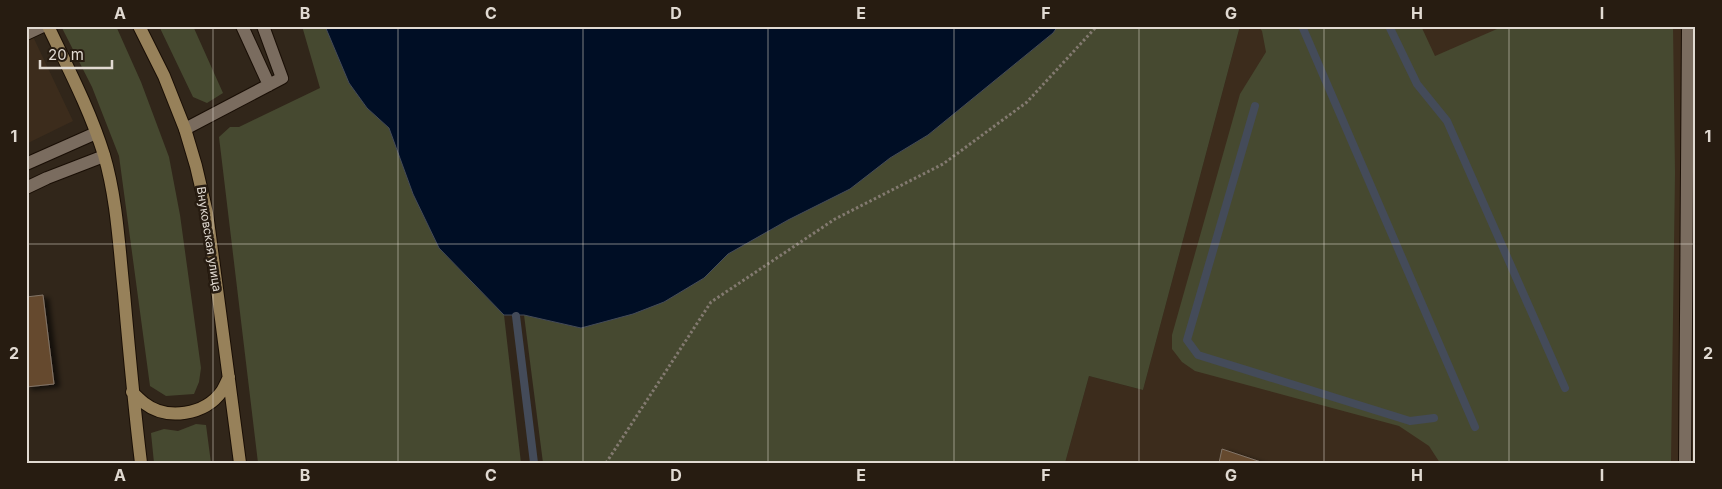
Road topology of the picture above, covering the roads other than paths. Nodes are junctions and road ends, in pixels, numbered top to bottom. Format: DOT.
graph roads {
  1 [pos="43,26"];
  2 [pos="48,26"];
  3 [pos="139,26"];
  4 [pos="242,26"];
  5 [pos="263,26"];
  6 [pos="1688,26"];
  7 [pos="26,34"];
  8 [pos="269,85"];
  9 [pos="185,129"];
  10 [pos="96,133"];
  11 [pos="104,156"];
  12 [pos="26,164"];
  13 [pos="26,188"];
  14 [pos="229,377"];
  15 [pos="132,392"];
  16 [pos="141,463"];
  17 [pos="240,463"];
  18 [pos="1685,463"];
  1 -- 7 [label="street"];
  2 -- 10 [label="street"];
  3 -- 9 [label="street, Внуковская улица"];
  4 -- 8 [label="street"];
  5 -- 8 [label="street"];
  6 -- 18 [label="street"];
  8 -- 9 [label="street"];
  9 -- 14 [label="street, Внуковская улица"];
  10 -- 11 [label="street"];
  10 -- 12 [label="street"];
  11 -- 13 [label="street"];
  11 -- 15 [label="street"];
  14 -- 15 [label="street"];
  14 -- 17 [label="street, Внуковская улица"];
  15 -- 16 [label="street"];
}
